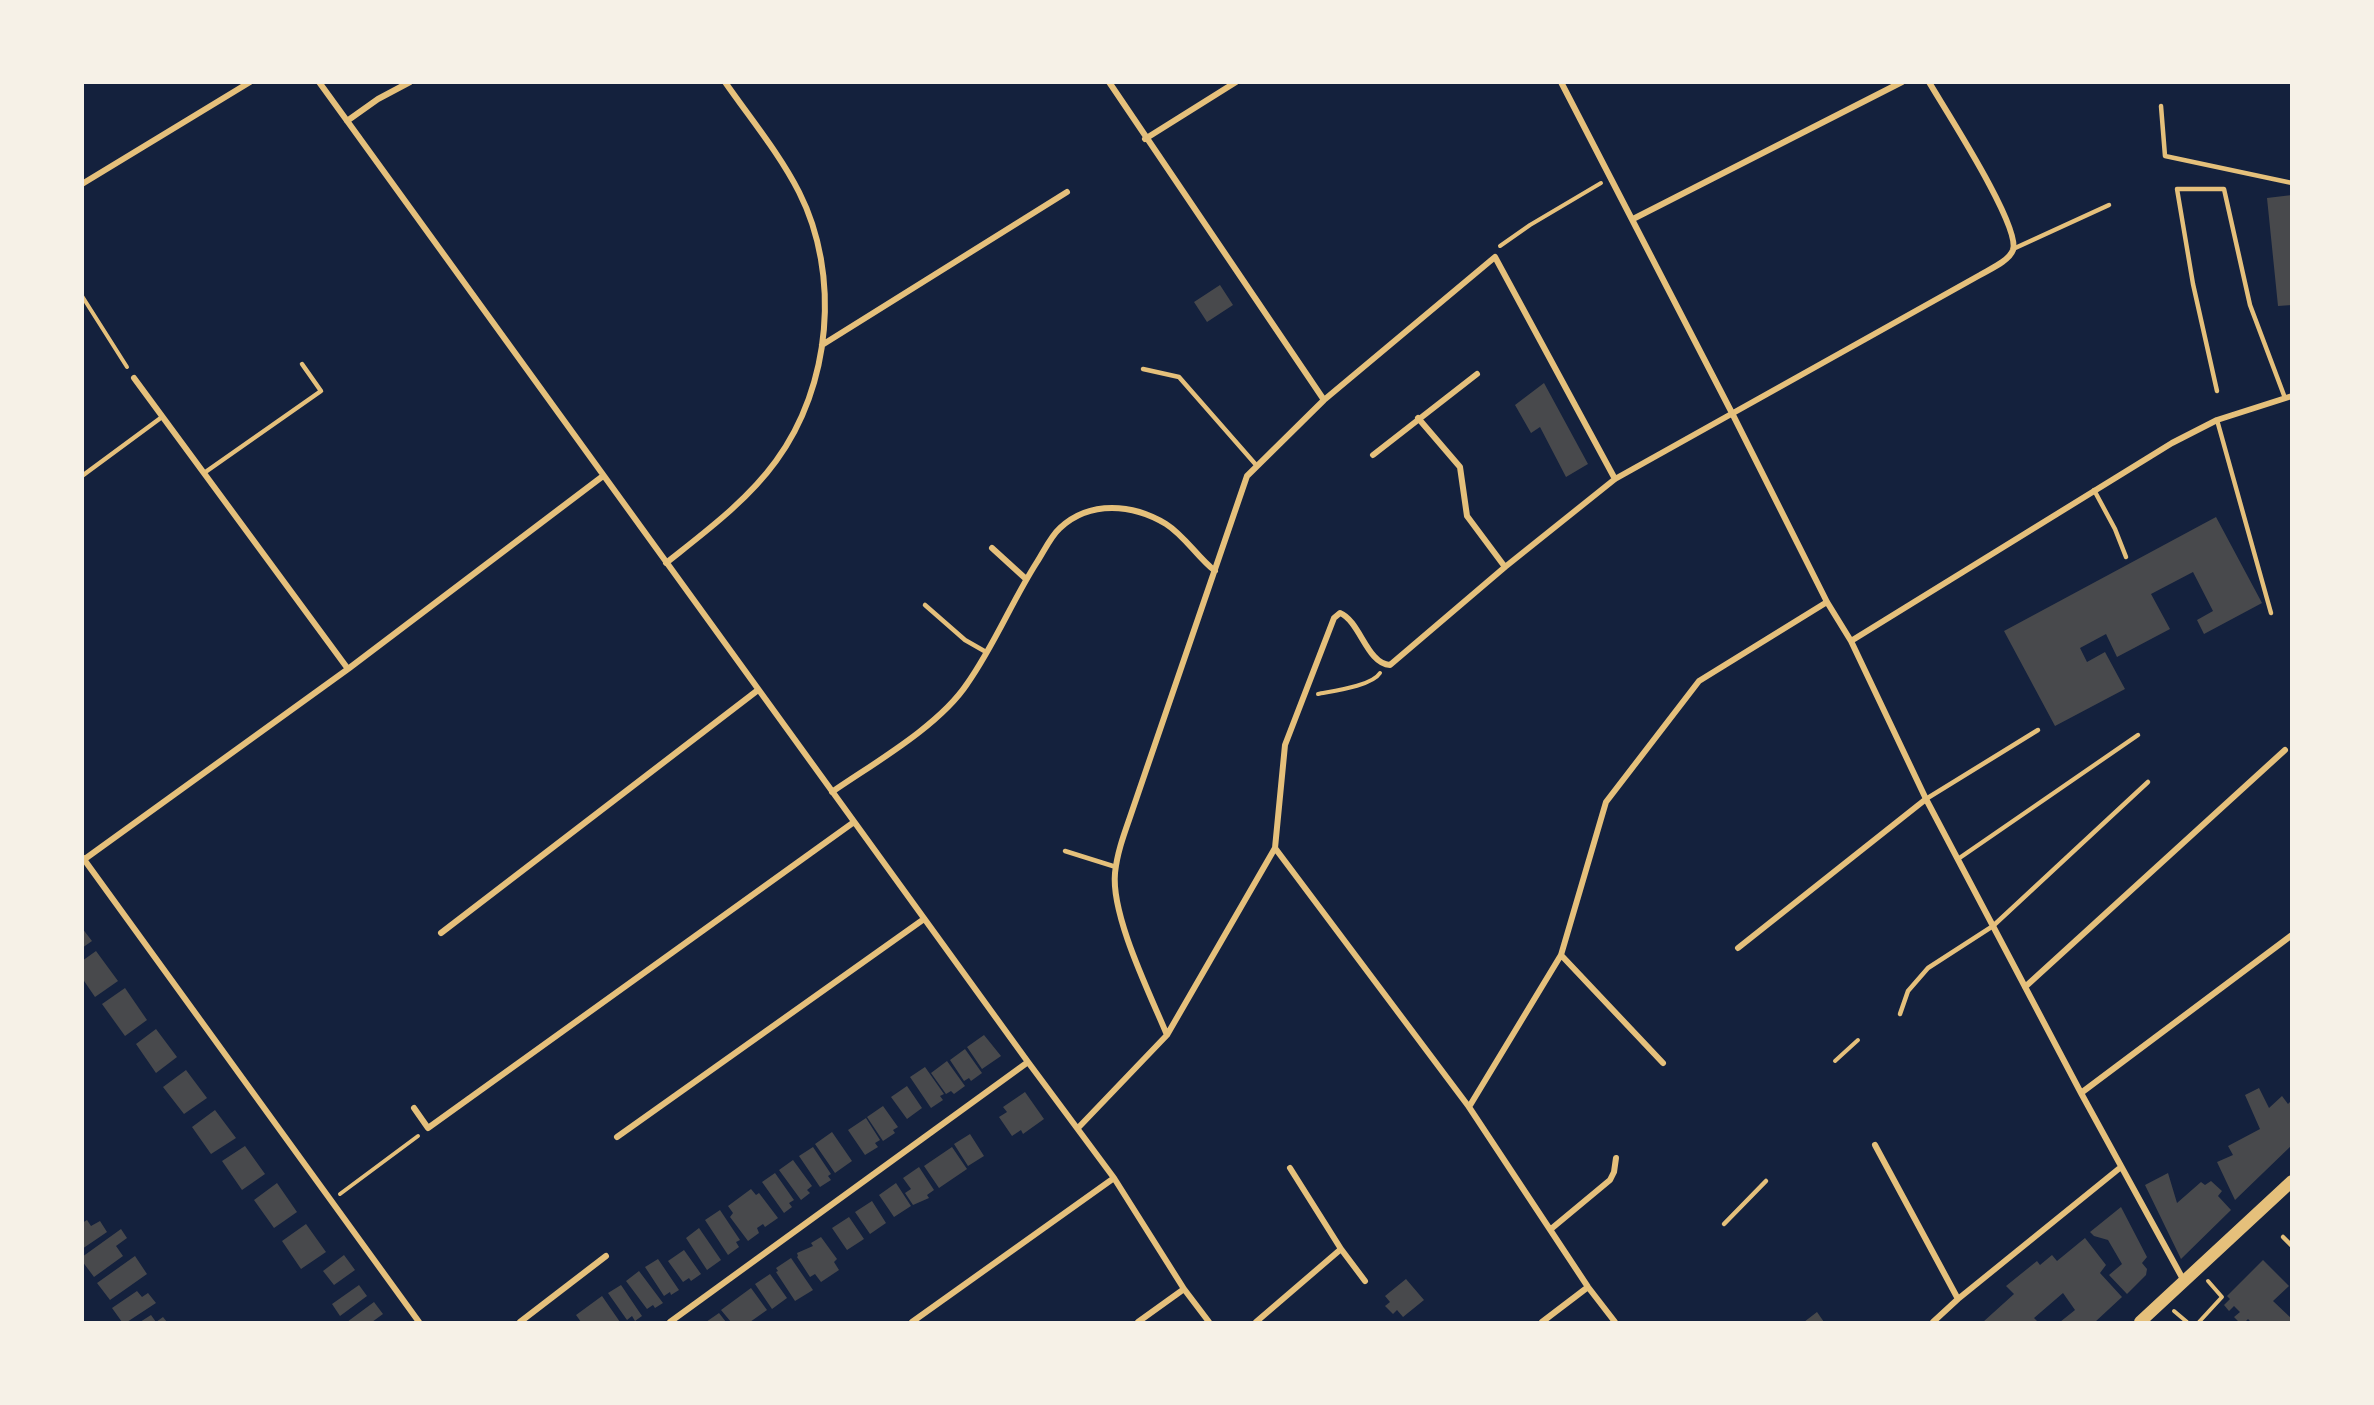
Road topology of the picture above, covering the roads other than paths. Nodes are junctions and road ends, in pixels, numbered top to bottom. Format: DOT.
graph roads {
  1 [pos="250,82"];
  2 [pos="319,82"];
  3 [pos="410,82"];
  4 [pos="725,82"];
  5 [pos="1109,82"];
  6 [pos="1236,82"];
  7 [pos="1561,82"];
  8 [pos="1902,82"];
  9 [pos="1929,82"];
  10 [pos="2161,106"];
  11 [pos="347,121"];
  12 [pos="1145,139"];
  13 [pos="2292,183"];
  14 [pos="82,184"];
  15 [pos="1067,192"];
  16 [pos="2109,205"];
  17 [pos="1633,219"];
  18 [pos="2013,249"];
  19 [pos="822,345"];
  20 [pos="302,364"];
  21 [pos="1143,369"];
  22 [pos="1477,374"];
  23 [pos="134,378"];
  24 [pos="2217,391"];
  25 [pos="2288,397"];
  26 [pos="1324,400"];
  27 [pos="1732,413"];
  28 [pos="162,417"];
  29 [pos="1418,418"];
  30 [pos="2217,420"];
  31 [pos="1372,455"];
  32 [pos="1257,466"];
  33 [pos="204,473"];
  34 [pos="82,476"];
  35 [pos="603,476"];
  36 [pos="1615,479"];
  37 [pos="2094,490"];
  38 [pos="992,548"];
  39 [pos="2126,557"];
  40 [pos="666,562"];
  41 [pos="1505,567"];
  42 [pos="1215,571"];
  43 [pos="1026,579"];
  44 [pos="1827,602"];
  45 [pos="925,605"];
  46 [pos="2271,613"];
  47 [pos="1851,641"];
  48 [pos="986,652"];
  49 [pos="348,669"];
  50 [pos="758,690"];
  51 [pos="2038,729"];
  52 [pos="2138,735"];
  53 [pos="2285,750"];
  54 [pos="2148,782"];
  55 [pos="832,792"];
  56 [pos="1926,799"];
  57 [pos="854,822"];
  58 [pos="1275,848"];
  59 [pos="1065,851"];
  60 [pos="1958,859"];
  61 [pos="83,860"];
  62 [pos="1116,867"];
  63 [pos="924,919"];
  64 [pos="1993,926"];
  65 [pos="441,933"];
  66 [pos="2292,935"];
  67 [pos="1738,948"];
  68 [pos="1561,956"];
  69 [pos="2025,987"];
  70 [pos="1899,1014"];
  71 [pos="1167,1035"];
  72 [pos="1028,1062"];
  73 [pos="1663,1063"];
  74 [pos="2081,1093"];
  75 [pos="1469,1107"];
  76 [pos="414,1108"];
  77 [pos="1078,1128"];
  78 [pos="617,1137"];
  79 [pos="1875,1145"];
  80 [pos="1616,1158"];
  81 [pos="2121,1167"];
  82 [pos="1290,1168"];
  83 [pos="1114,1178"];
  84 [pos="1766,1181"];
  85 [pos="2292,1181"];
  86 [pos="1724,1224"];
  87 [pos="1551,1229"];
  88 [pos="2283,1236"];
  89 [pos="2292,1246"];
  90 [pos="1341,1249"];
  91 [pos="606,1256"];
  92 [pos="1365,1281"];
  93 [pos="2184,1281"];
  94 [pos="1588,1287"];
  95 [pos="1184,1289"];
  96 [pos="1959,1299"];
  97 [pos="419,1323"];
  98 [pos="520,1323"];
  99 [pos="670,1323"];
  100 [pos="912,1323"];
  101 [pos="1138,1323"];
  102 [pos="1209,1323"];
  103 [pos="1256,1323"];
  104 [pos="1542,1323"];
  105 [pos="1615,1323"];
  106 [pos="1933,1323"];
  107 [pos="2140,1323"];
  1 -- 14 [label="street"];
  2 -- 11 [label="street"];
  3 -- 11 [label="street"];
  4 -- 19 [label="street"];
  5 -- 12 [label="street"];
  6 -- 12 [label="street"];
  7 -- 17 [label="street"];
  8 -- 17 [label="street"];
  9 -- 18 [label="street"];
  10 -- 13 [label="lane"];
  11 -- 35 [label="street"];
  12 -- 26 [label="street"];
  15 -- 19 [label="street"];
  16 -- 18 [label="lane"];
  17 -- 27 [label="street"];
  18 -- 27 [label="street"];
  19 -- 40 [label="street"];
  20 -- 33 [label="lane"];
  21 -- 32 [label="lane"];
  22 -- 29 [label="street"];
  23 -- 28 [label="street"];
  24 -- 25 [label="lane"];
  25 -- 30 [label="street"];
  26 -- 32 [label="street"];
  26 -- 36 [label="street"];
  27 -- 36 [label="street"];
  27 -- 44 [label="street"];
  28 -- 33 [label="street"];
  28 -- 34 [label="lane"];
  29 -- 31 [label="street"];
  29 -- 41 [label="street"];
  30 -- 37 [label="street"];
  30 -- 46 [label="lane"];
  32 -- 42 [label="street"];
  33 -- 49 [label="street"];
  35 -- 40 [label="street"];
  35 -- 49 [label="street"];
  36 -- 41 [label="street"];
  37 -- 39 [label="lane"];
  37 -- 47 [label="street"];
  38 -- 43 [label="street"];
  40 -- 50 [label="street"];
  41 -- 58 [label="street"];
  42 -- 43 [label="street"];
  42 -- 62 [label="street"];
  43 -- 48 [label="street"];
  44 -- 47 [label="street"];
  44 -- 68 [label="street"];
  45 -- 48 [label="lane"];
  47 -- 56 [label="street"];
  48 -- 55 [label="street"];
  49 -- 61 [label="street"];
  50 -- 55 [label="street"];
  50 -- 65 [label="street"];
  51 -- 56 [label="lane"];
  52 -- 60 [label="lane"];
  53 -- 69 [label="street"];
  54 -- 64 [label="lane"];
  55 -- 57 [label="street"];
  56 -- 60 [label="street"];
  56 -- 67 [label="street"];
  57 -- 63 [label="street"];
  57 -- 76 [label="street"];
  58 -- 71 [label="street"];
  58 -- 75 [label="street"];
  59 -- 62 [label="lane"];
  60 -- 64 [label="street"];
  61 -- 97 [label="street"];
  62 -- 71 [label="street"];
  63 -- 72 [label="street"];
  63 -- 78 [label="street"];
  64 -- 69 [label="street"];
  64 -- 70 [label="lane"];
  66 -- 74 [label="street"];
  68 -- 73 [label="street"];
  68 -- 75 [label="street"];
  69 -- 74 [label="street"];
  71 -- 77 [label="street"];
  72 -- 77 [label="street"];
  72 -- 99 [label="street"];
  74 -- 81 [label="street"];
  75 -- 87 [label="street"];
  77 -- 83 [label="street"];
  79 -- 96 [label="street"];
  80 -- 87 [label="street"];
  81 -- 93 [label="street"];
  81 -- 96 [label="street"];
  82 -- 90 [label="street"];
  83 -- 95 [label="street"];
  83 -- 100 [label="street"];
  84 -- 86 [label="lane"];
  85 -- 93 [label="main road"];
  87 -- 94 [label="street"];
  88 -- 89 [label="lane"];
  90 -- 92 [label="street"];
  90 -- 103 [label="street"];
  91 -- 98 [label="street"];
  93 -- 107 [label="main road"];
  94 -- 104 [label="street"];
  94 -- 105 [label="street"];
  95 -- 101 [label="street"];
  95 -- 102 [label="street"];
  96 -- 106 [label="street"];
}
